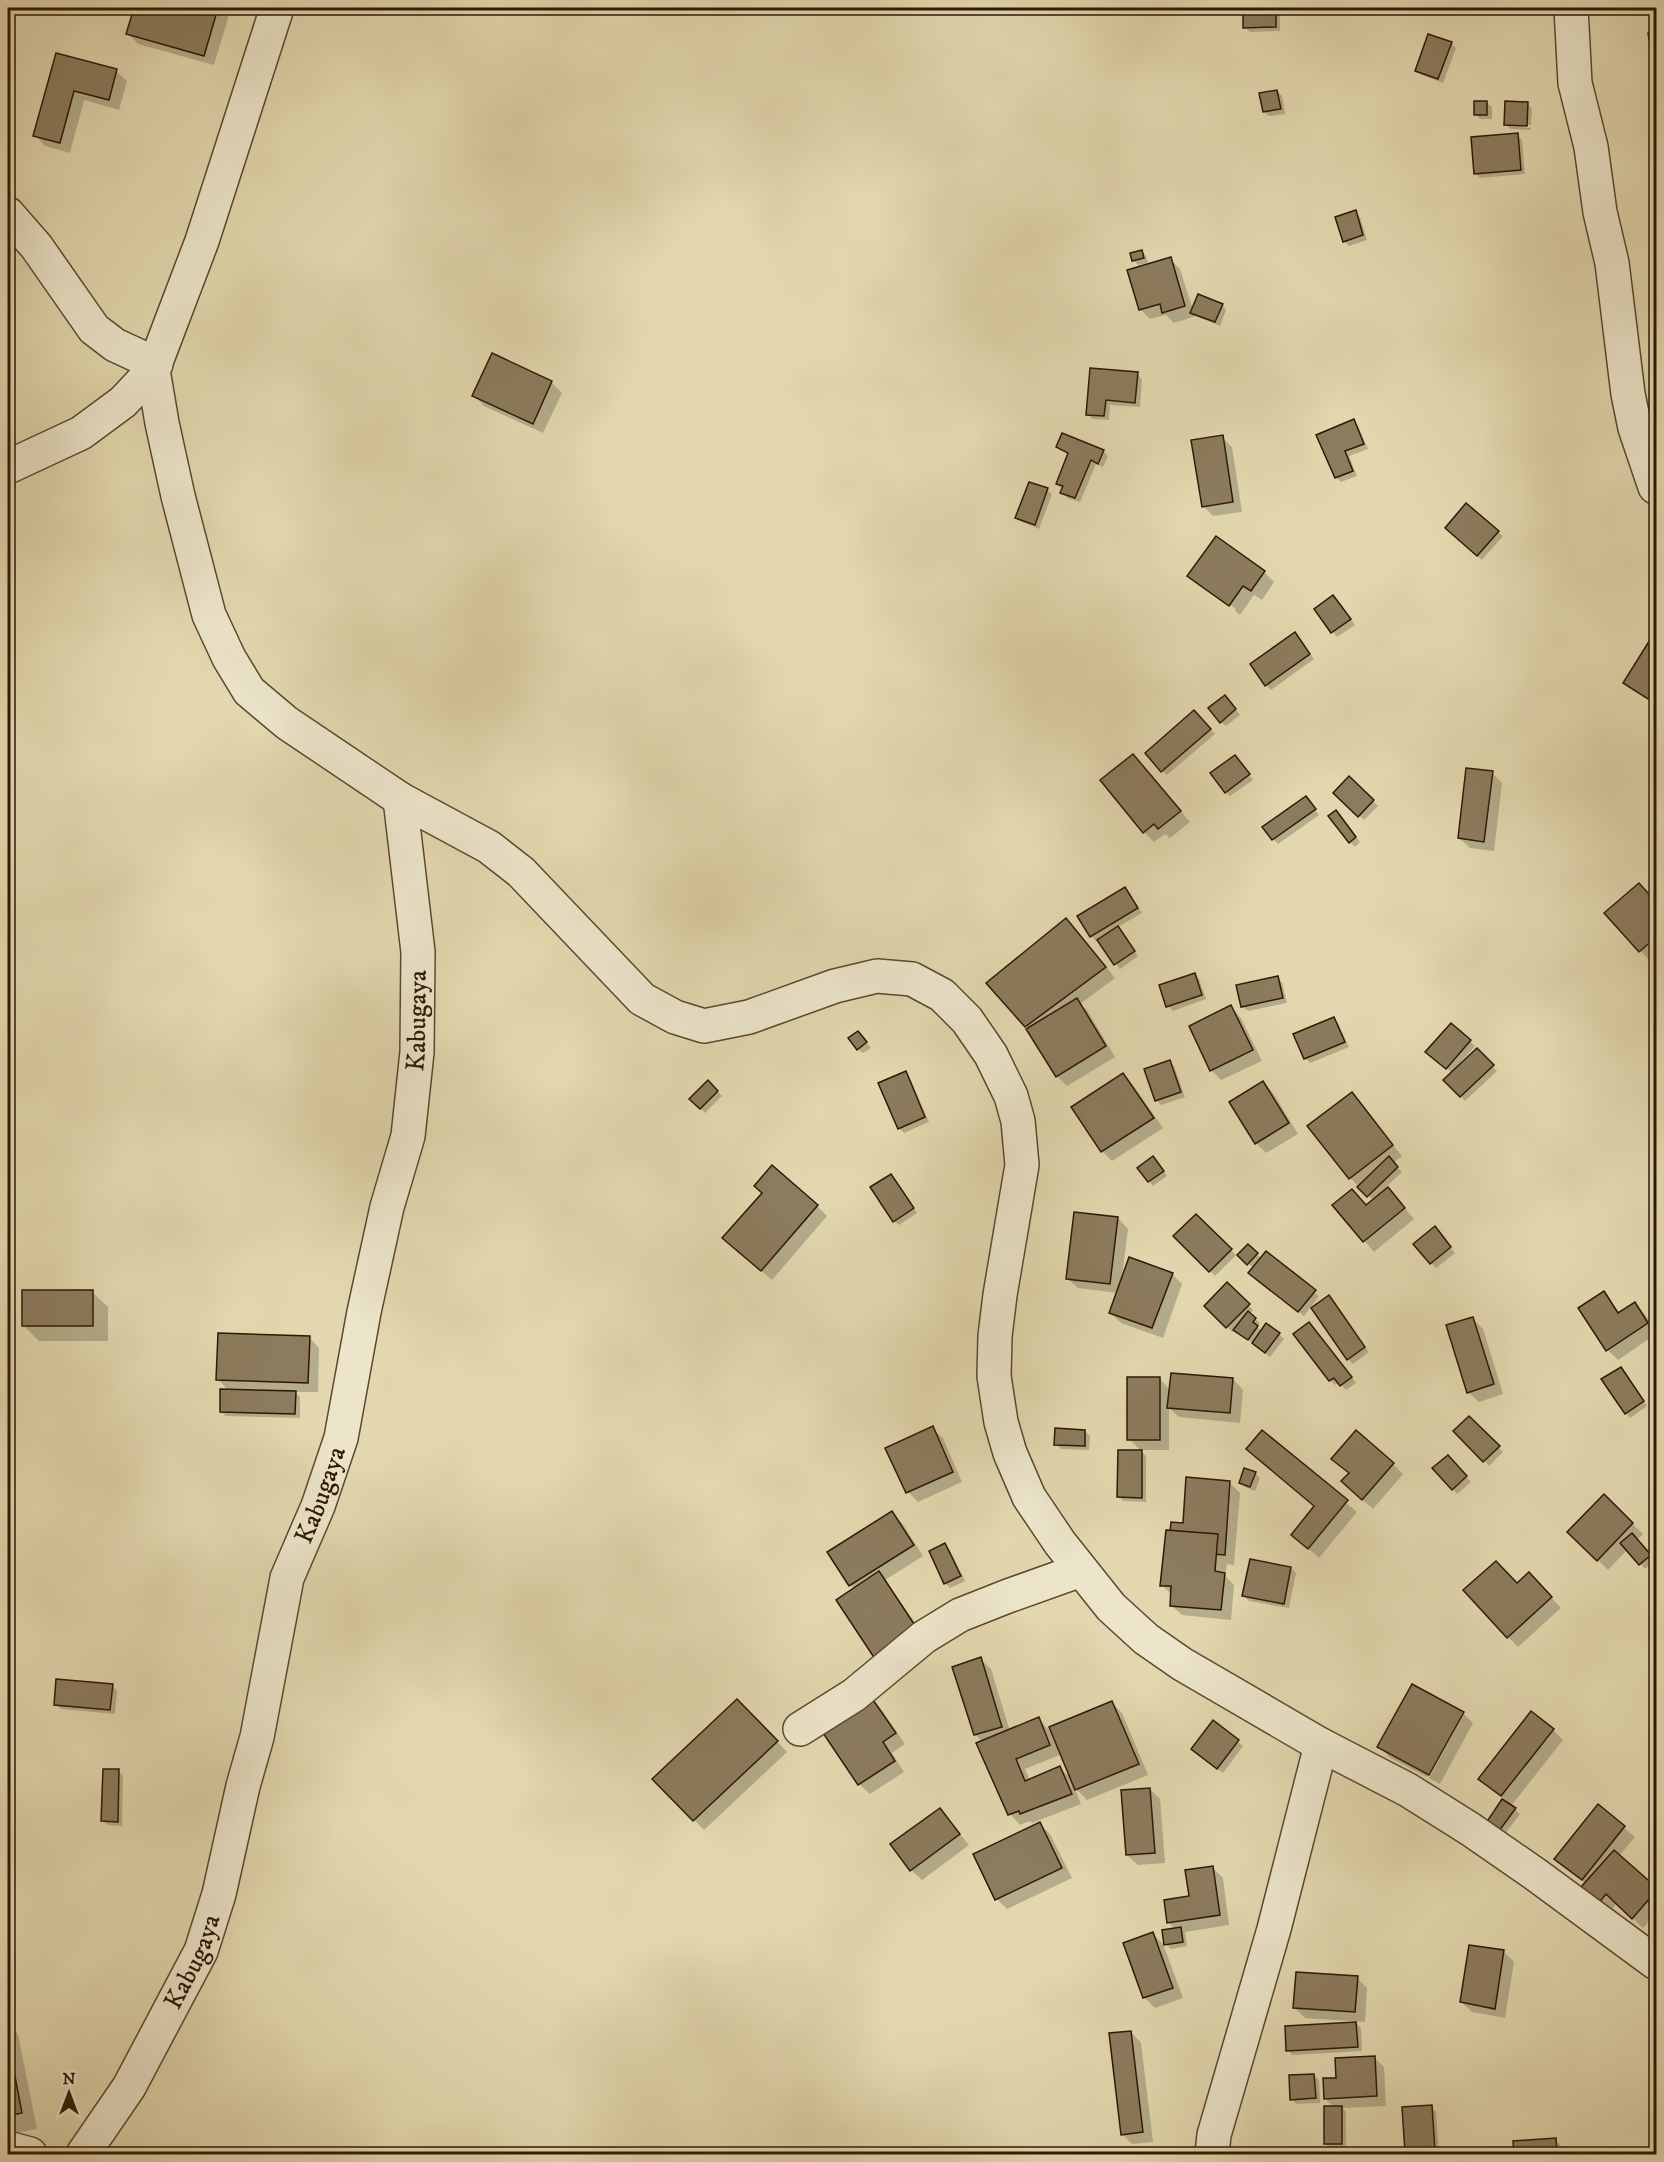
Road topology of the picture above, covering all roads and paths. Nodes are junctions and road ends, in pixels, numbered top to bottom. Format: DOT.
graph roads {
  1 [pos="277,8"];
  2 [pos="1571,8"];
  3 [pos="8,214"];
  4 [pos="154,367"];
  5 [pos="8,467"];
  6 [pos="1655,487"];
  7 [pos="400,799"];
  8 [pos="1081,1570"];
  9 [pos="800,1729"];
  10 [pos="1321,1745"];
  11 [pos="1656,1963"];
  12 [pos="8,2148"];
  13 [pos="30,2154"];
  14 [pos="83,2154"];
  15 [pos="1212,2154"];
  1 -- 4 [label="street"];
  2 -- 6 [label="street"];
  3 -- 4 [label="street"];
  4 -- 5 [label="street"];
  4 -- 7 [label="street"];
  7 -- 8 [label="street"];
  7 -- 14 [label="street, Kabugaya"];
  8 -- 9 [label="street"];
  8 -- 10 [label="street"];
  10 -- 11 [label="street"];
  10 -- 15 [label="street"];
  12 -- 13 [label="street"];
}
